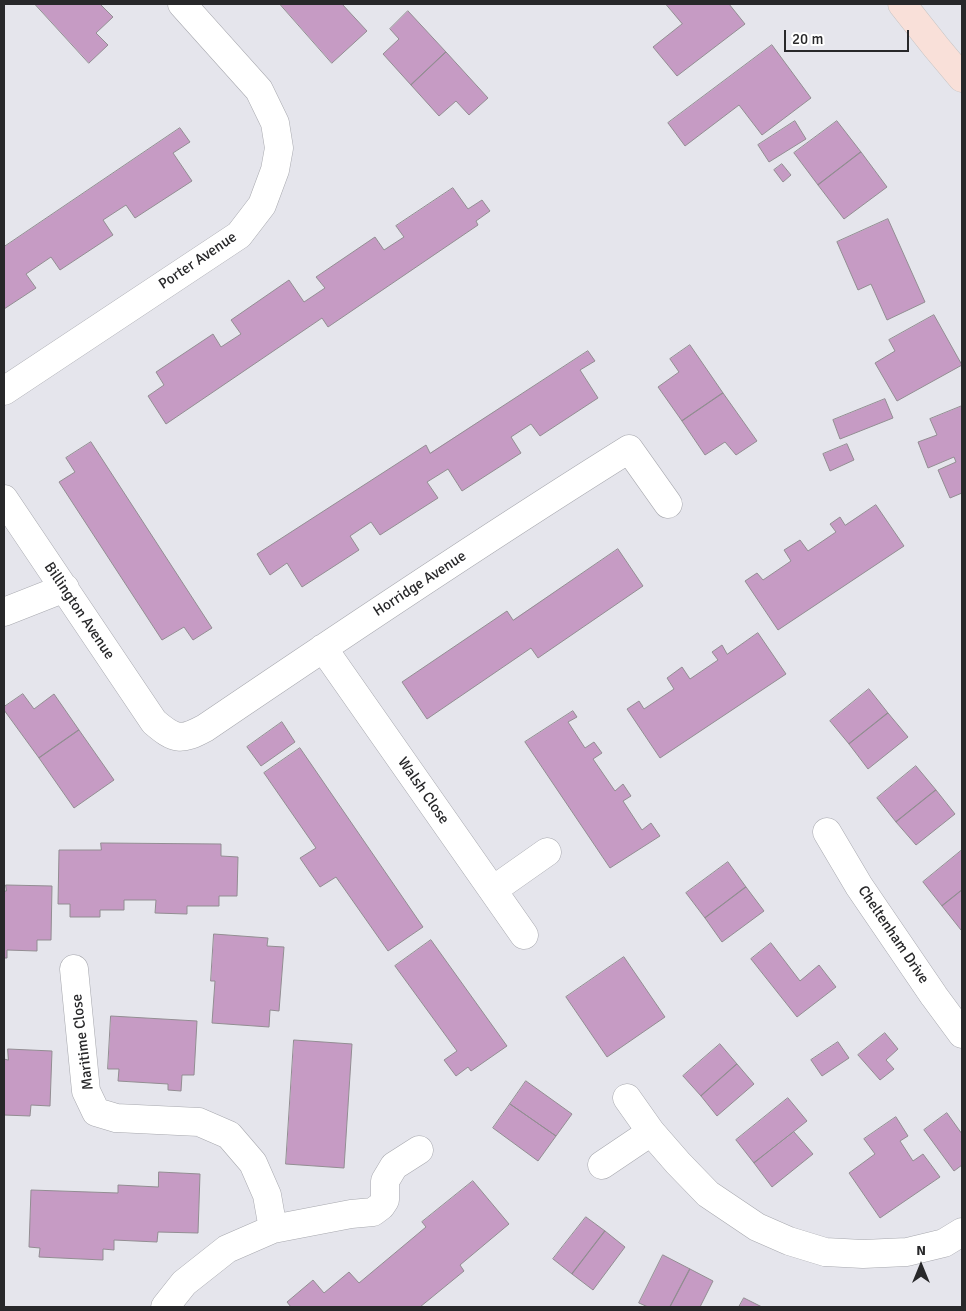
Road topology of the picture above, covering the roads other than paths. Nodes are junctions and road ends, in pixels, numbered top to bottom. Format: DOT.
graph roads {
  1 [pos="182,4"];
  2 [pos="905,5"];
  3 [pos="962,78"];
  4 [pos="4,391"];
  5 [pos="4,499"];
  6 [pos="668,504"];
  7 [pos="65,588"];
  8 [pos="4,612"];
  9 [pos="323,648"];
  10 [pos="154,722"];
  11 [pos="828,832"];
  12 [pos="547,852"];
  13 [pos="493,890"];
  14 [pos="524,935"];
  15 [pos="74,969"];
  16 [pos="962,1034"];
  17 [pos="627,1098"];
  18 [pos="651,1132"];
  19 [pos="419,1150"];
  20 [pos="602,1165"];
  21 [pos="272,1229"];
  22 [pos="962,1232"];
  23 [pos="165,1307"];
  1 -- 4 [label="street, Porter Avenue"];
  2 -- 3 [label="main road"];
  5 -- 7 [label="street, Billington Avenue"];
  6 -- 9 [label="street, Horridge Avenue"];
  7 -- 8 [label="street"];
  7 -- 10 [label="street, Billington Avenue"];
  9 -- 10 [label="street, Horridge Avenue"];
  9 -- 13 [label="street, Walsh Close"];
  11 -- 16 [label="street, Cheltenham Drive"];
  12 -- 13 [label="street"];
  13 -- 14 [label="street, Walsh Close"];
  15 -- 21 [label="street, Maritime Close"];
  17 -- 18 [label="street"];
  18 -- 20 [label="street"];
  18 -- 22 [label="street"];
  19 -- 21 [label="street"];
  21 -- 23 [label="street"];
}
